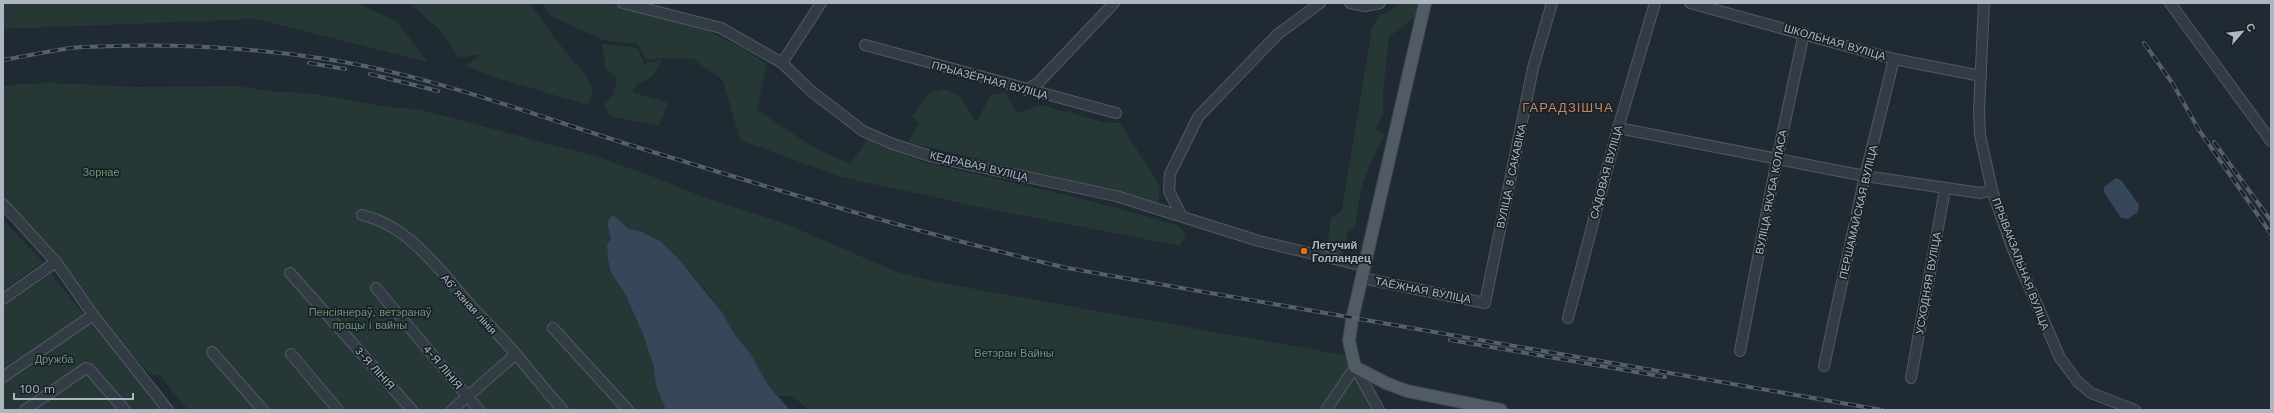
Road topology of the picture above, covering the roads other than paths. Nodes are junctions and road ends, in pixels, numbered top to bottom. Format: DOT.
graph roads {
  1 [pos="623,3"];
  2 [pos="821,3"];
  3 [pos="1320,3"];
  4 [pos="1350,3"];
  5 [pos="1380,3"];
  6 [pos="1425,3"];
  7 [pos="1552,3"];
  8 [pos="1655,3"];
  9 [pos="1690,3"];
  10 [pos="1984,3"];
  11 [pos="2170,3"];
  12 [pos="1112,4"];
  13 [pos="1804,34"];
  14 [pos="865,45"];
  15 [pos="1894,59"];
  16 [pos="782,63"];
  17 [pos="1982,76"];
  18 [pos="1026,90"];
  19 [pos="1116,113"];
  20 [pos="1618,128"];
  21 [pos="2271,141"];
  22 [pos="1777,159"];
  23 [pos="1865,176"];
  24 [pos="1945,189"];
  25 [pos="1992,190"];
  26 [pos="3,204"];
  27 [pos="362,215"];
  28 [pos="1181,215"];
  29 [pos="56,262"];
  30 [pos="1364,266"];
  31 [pos="290,273"];
  32 [pos="1362,278"];
  33 [pos="376,288"];
  34 [pos="3,299"];
  35 [pos="1484,302"];
  36 [pos="93,315"];
  37 [pos="1568,318"];
  38 [pos="553,328"];
  39 [pos="1740,351"];
  40 [pos="212,352"];
  41 [pos="291,354"];
  42 [pos="516,354"];
  43 [pos="1824,366"];
  44 [pos="1355,367"];
  45 [pos="3,377"];
  46 [pos="1911,378"];
  47 [pos="468,397"];
  48 [pos="163,408"];
  49 [pos="25,410"];
  50 [pos="125,410"];
  51 [pos="263,410"];
  52 [pos="338,410"];
  53 [pos="412,410"];
  54 [pos="452,410"];
  55 [pos="479,410"];
  56 [pos="563,410"];
  57 [pos="628,410"];
  58 [pos="1326,410"];
  59 [pos="1379,410"];
  60 [pos="1501,410"];
  61 [pos="2135,410"];
  1 -- 16 [label="street, КЕДРАВАЯ ВУЛІЦА"];
  2 -- 16 [label="street"];
  3 -- 28 [label="street"];
  4 -- 5 [label="street"];
  6 -- 30 [label="main road"];
  7 -- 35 [label="street, ВУЛІЦА 8 САКАВІКА"];
  8 -- 20 [label="street, САДОВАЯ ВУЛІЦА"];
  9 -- 13 [label="street, ШКОЛЬНАЯ ВУЛІЦА"];
  10 -- 17 [label="street, ПРЫВАКЗАЛЬНАЯ ВУЛІЦА"];
  11 -- 21 [label="street"];
  12 -- 18 [label="street"];
  13 -- 15 [label="street, ШКОЛЬНАЯ ВУЛІЦА"];
  13 -- 22 [label="street, ВУЛІЦА ЯКУБА КОЛАСА"];
  14 -- 18 [label="street, ПРЫАЗЁРНАЯ ВУЛІЦА"];
  15 -- 17 [label="street, ШКОЛЬНАЯ ВУЛІЦА"];
  15 -- 23 [label="street, ПЕРШАМАЙСКАЯ ВУЛІЦА"];
  16 -- 28 [label="street, КЕДРАВАЯ ВУЛІЦА"];
  17 -- 25 [label="street, ПРЫВАКЗАЛЬНАЯ ВУЛІЦА"];
  18 -- 19 [label="street, ПРЫАЗЁРНАЯ ВУЛІЦА"];
  20 -- 22 [label="street"];
  20 -- 37 [label="street, САДОВАЯ ВУЛІЦА"];
  22 -- 23 [label="street"];
  22 -- 39 [label="street, ВУЛІЦА ЯКУБА КОЛАСА"];
  23 -- 24 [label="street"];
  23 -- 43 [label="street, ПЕРШАМАЙСКАЯ ВУЛІЦА"];
  24 -- 25 [label="street"];
  24 -- 46 [label="street, УСХОДНЯЯ ВУЛІЦА"];
  25 -- 61 [label="street, ПРЫВАКЗАЛЬНАЯ ВУЛІЦА"];
  26 -- 29 [label="street"];
  27 -- 42 [label="street, Абʼязная лінія"];
  28 -- 30 [label="street, КЕДРАВАЯ ВУЛІЦА"];
  29 -- 34 [label="street"];
  29 -- 36 [label="street"];
  30 -- 32 [label="main road"];
  31 -- 53 [label="street, 3-Я ЛІНІЯ"];
  32 -- 35 [label="street, ТАЁЖНАЯ ВУЛІЦА"];
  32 -- 44 [label="main road"];
  33 -- 47 [label="street, 4-Я ЛІНІЯ"];
  36 -- 45 [label="street"];
  36 -- 48 [label="street"];
  38 -- 57 [label="street"];
  40 -- 51 [label="street"];
  41 -- 52 [label="street"];
  42 -- 47 [label="street"];
  42 -- 56 [label="street, Абʼязная лінія"];
  44 -- 58 [label="street"];
  44 -- 59 [label="street"];
  44 -- 60 [label="main road"];
  47 -- 54 [label="street"];
  47 -- 55 [label="street, 4-Я ЛІНІЯ"];
  49 -- 50 [label="street"];
}
